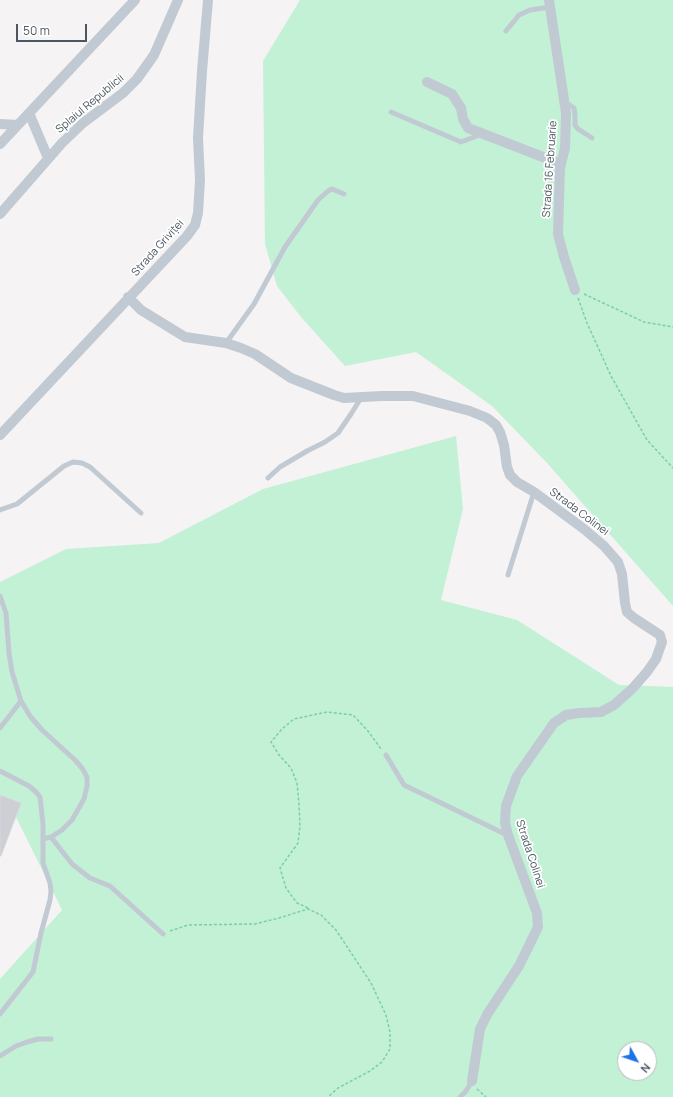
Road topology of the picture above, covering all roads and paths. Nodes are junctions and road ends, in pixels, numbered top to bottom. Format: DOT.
graph roads {
  1 [pos="135,0"];
  2 [pos="178,0"];
  3 [pos="208,0"];
  4 [pos="550,4"];
  5 [pos="506,31"];
  6 [pos="428,82"];
  7 [pos="564,101"];
  8 [pos="391,112"];
  9 [pos="29,113"];
  10 [pos="0,124"];
  11 [pos="18,125"];
  12 [pos="483,134"];
  13 [pos="592,138"];
  14 [pos="0,144"];
  15 [pos="48,158"];
  16 [pos="561,164"];
  17 [pos="344,194"];
  18 [pos="0,214"];
  19 [pos="575,290"];
  20 [pos="128,297"];
  21 [pos="673,327"];
  22 [pos="226,343"];
  23 [pos="362,397"];
  24 [pos="0,434"];
  25 [pos="673,468"];
  26 [pos="268,478"];
  27 [pos="534,492"];
  28 [pos="0,510"];
  29 [pos="141,513"];
  30 [pos="508,575"];
  31 [pos="0,596"];
  32 [pos="21,701"];
  33 [pos="0,728"];
  34 [pos="386,756"];
  35 [pos="0,771"];
  36 [pos="508,835"];
  37 [pos="51,837"];
  38 [pos="43,839"];
  39 [pos="308,909"];
  40 [pos="163,934"];
  41 [pos="0,1014"];
  42 [pos="51,1039"];
  43 [pos="0,1056"];
  44 [pos="472,1081"];
  45 [pos="328,1097"];
  46 [pos="460,1097"];
  1 -- 9 [label="street"];
  2 -- 15 [label="street, Splaiul Republicii"];
  3 -- 20 [label="street, Strada Griviței"];
  4 -- 5 [label="lane"];
  4 -- 7 [label="street, Strada 16 Februarie"];
  6 -- 12 [label="street"];
  7 -- 13 [label="lane"];
  7 -- 16 [label="street, Strada 16 Februarie"];
  8 -- 12 [label="lane"];
  9 -- 11 [label="street"];
  9 -- 15 [label="street"];
  10 -- 11 [label="street"];
  11 -- 14 [label="street"];
  12 -- 16 [label="street"];
  15 -- 18 [label="street, Splaiul Republicii"];
  16 -- 19 [label="street, Strada 16 Februarie"];
  17 -- 22 [label="lane"];
  19 -- 21 [label="path"];
  19 -- 25 [label="path"];
  20 -- 22 [label="street, Strada Colinei"];
  20 -- 24 [label="street, Strada Griviței"];
  22 -- 23 [label="street, Strada Colinei"];
  23 -- 26 [label="lane"];
  23 -- 27 [label="street, Strada Colinei"];
  27 -- 30 [label="lane"];
  27 -- 36 [label="street, Strada Colinei"];
  28 -- 29 [label="lane"];
  31 -- 32 [label="lane"];
  32 -- 33 [label="lane"];
  32 -- 37 [label="lane"];
  34 -- 36 [label="lane"];
  34 -- 39 [label="path"];
  35 -- 38 [label="lane"];
  36 -- 44 [label="street, Strada Colinei"];
  37 -- 38 [label="lane"];
  37 -- 40 [label="lane"];
  38 -- 41 [label="lane"];
  39 -- 40 [label="path"];
  39 -- 45 [label="path"];
  42 -- 43 [label="lane"];
  44 -- 46 [label="lane"];
}
